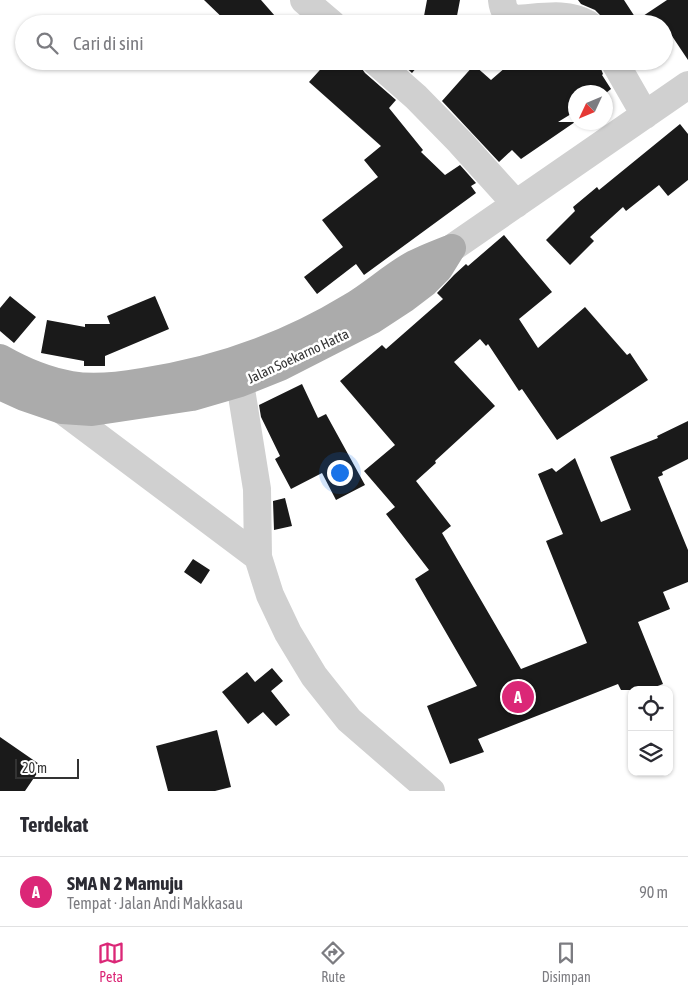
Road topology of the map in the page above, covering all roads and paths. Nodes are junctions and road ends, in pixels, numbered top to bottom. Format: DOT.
graph roads {
  1 [pos="304,0"];
  2 [pos="502,0"];
  3 [pos="322,15"];
  4 [pos="507,15"];
  5 [pos="385,70"];
  6 [pos="619,70"];
  7 [pos="688,85"];
  8 [pos="645,115"];
  9 [pos="516,204"];
  10 [pos="452,248"];
  11 [pos="0,358"];
  12 [pos="241,371"];
  13 [pos="0,386"];
  14 [pos="62,410"];
  15 [pos="258,556"];
  16 [pos="431,791"];
  1 -- 3 [label="street"];
  2 -- 4 [label="street"];
  5 -- 9 [label="street"];
  6 -- 8 [label="street"];
  7 -- 8 [label="street, Jalan Soekarno Hatta"];
  8 -- 9 [label="street, Jalan Soekarno Hatta"];
  9 -- 10 [label="street, Jalan Soekarno Hatta"];
  10 -- 12 [label="main road, Jalan Soekarno Hatta"];
  11 -- 12 [label="main road, Jalan Soekarno Hatta"];
  12 -- 14 [label="main road, Jalan Soekarno Hatta"];
  12 -- 15 [label="street"];
  13 -- 14 [label="main road, Jalan Soekarno Hatta"];
  14 -- 15 [label="street"];
  15 -- 16 [label="street"];
}
